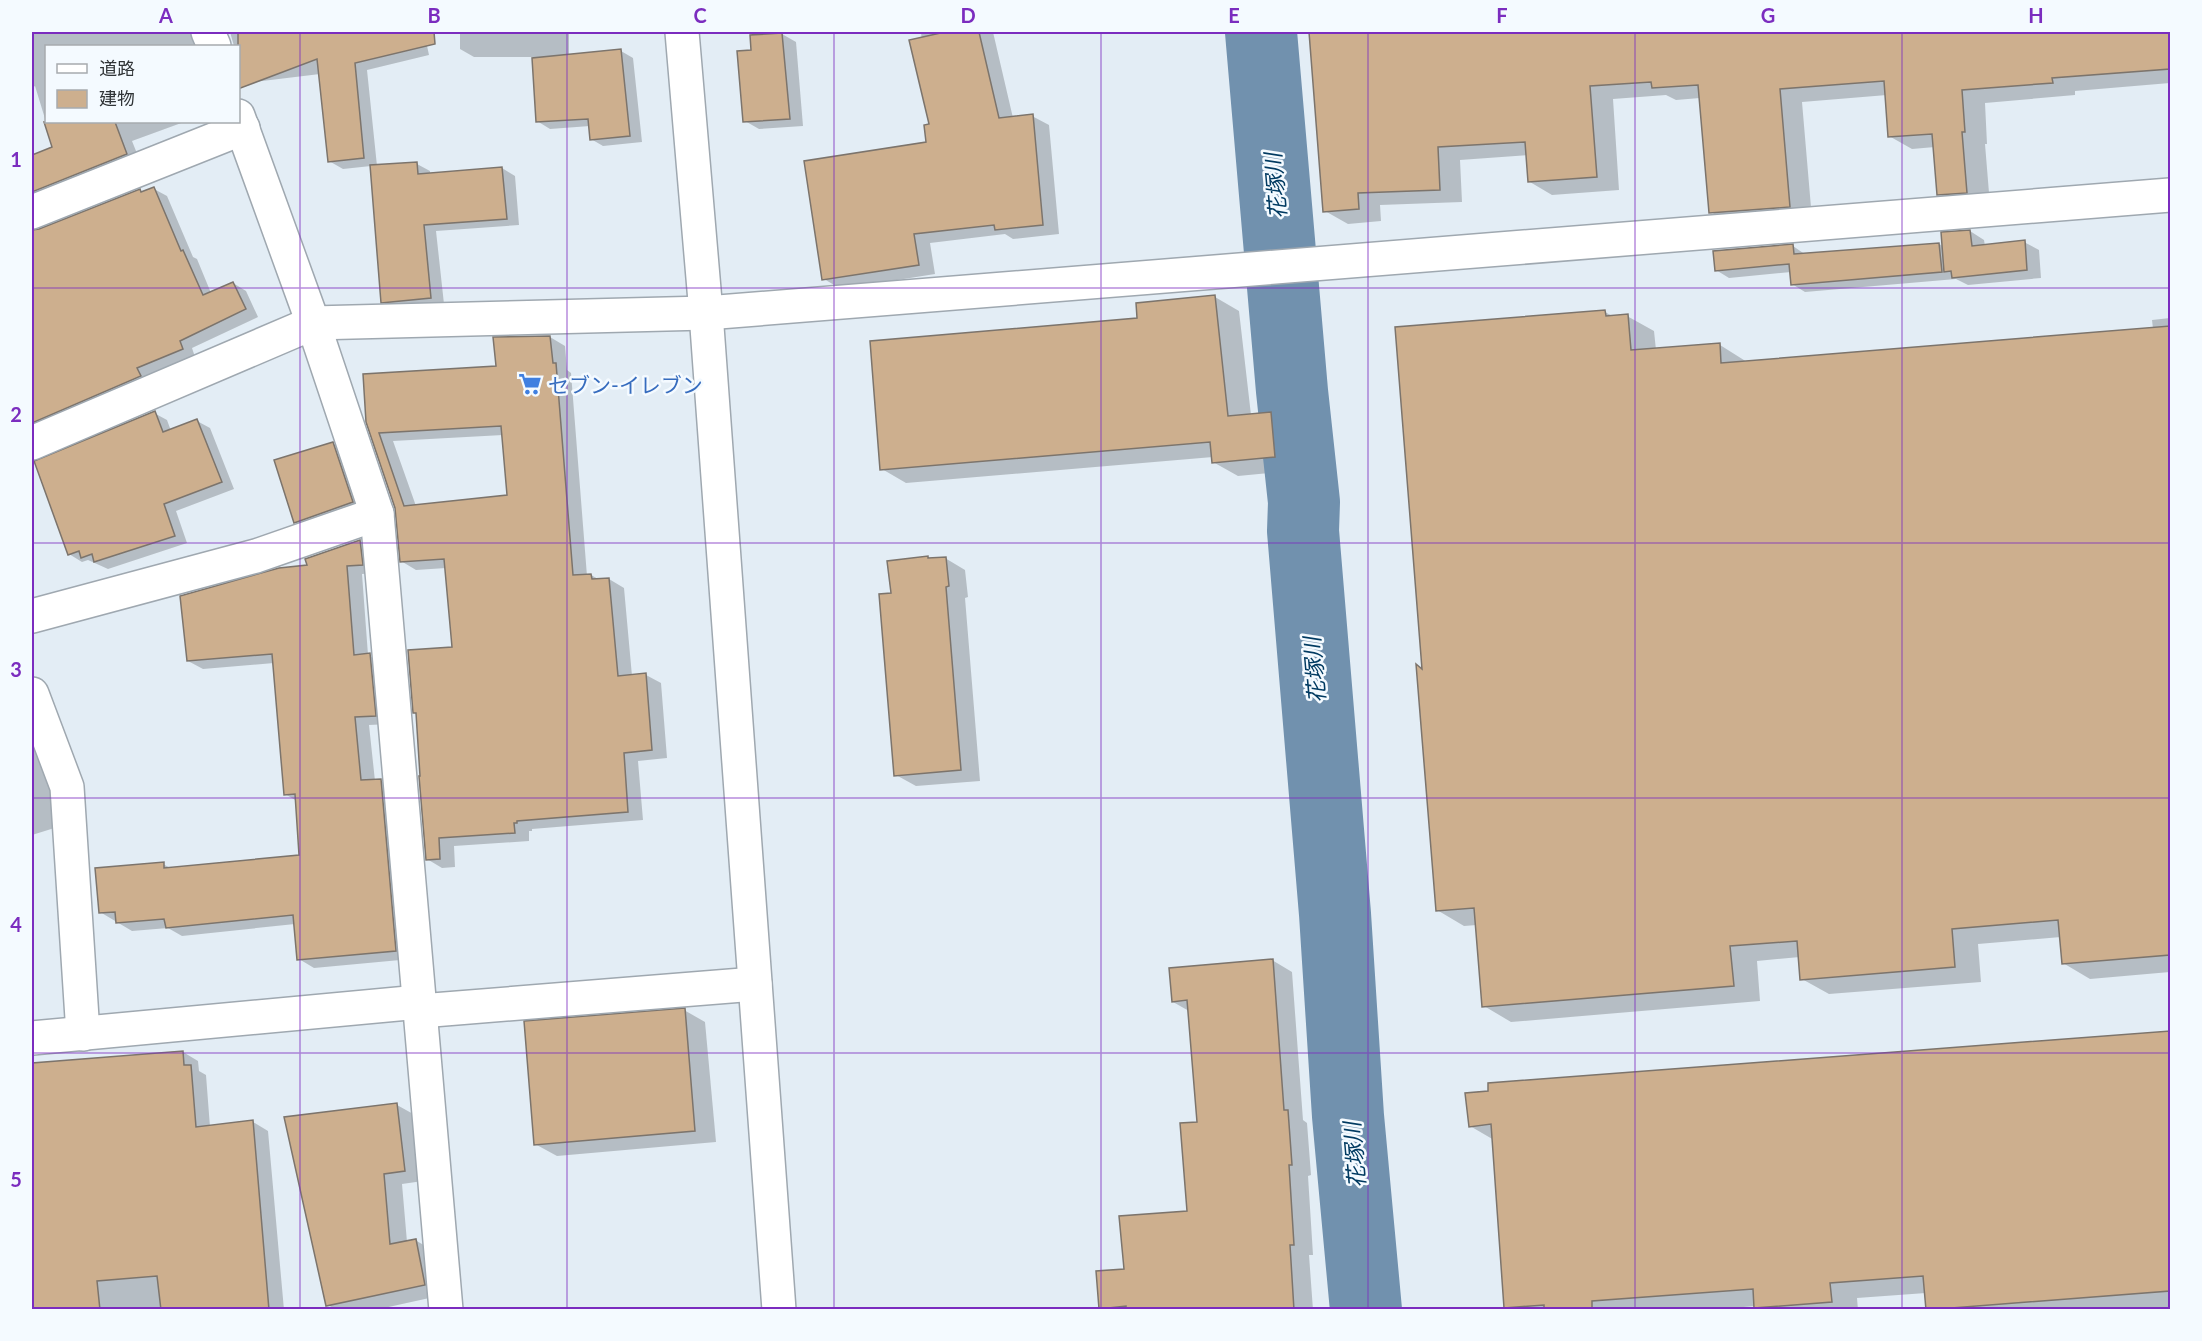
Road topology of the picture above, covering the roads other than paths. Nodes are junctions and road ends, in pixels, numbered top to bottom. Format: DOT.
graph roads {
  1 [pos="682,32"];
  2 [pos="241,122"];
  3 [pos="239,123"];
  4 [pos="2170,195"];
  5 [pos="32,212"];
  6 [pos="706,313"];
  7 [pos="313,322"];
  8 [pos="32,443"];
  9 [pos="377,514"];
  10 [pos="32,616"];
  11 [pos="32,694"];
  12 [pos="755,984"];
  13 [pos="420,1006"];
  14 [pos="83,1034"];
  15 [pos="32,1038"];
  16 [pos="446,1310"];
  17 [pos="779,1310"];
  1 -- 6 [label="street"];
  2 -- 7 [label="street"];
  3 -- 5 [label="street"];
  4 -- 6 [label="street"];
  6 -- 7 [label="street"];
  6 -- 12 [label="street"];
  7 -- 8 [label="street"];
  7 -- 9 [label="street"];
  9 -- 10 [label="street"];
  9 -- 13 [label="street"];
  11 -- 14 [label="street"];
  12 -- 13 [label="street"];
  12 -- 17 [label="street"];
  13 -- 14 [label="street"];
  13 -- 16 [label="street"];
  14 -- 15 [label="street"];
}
